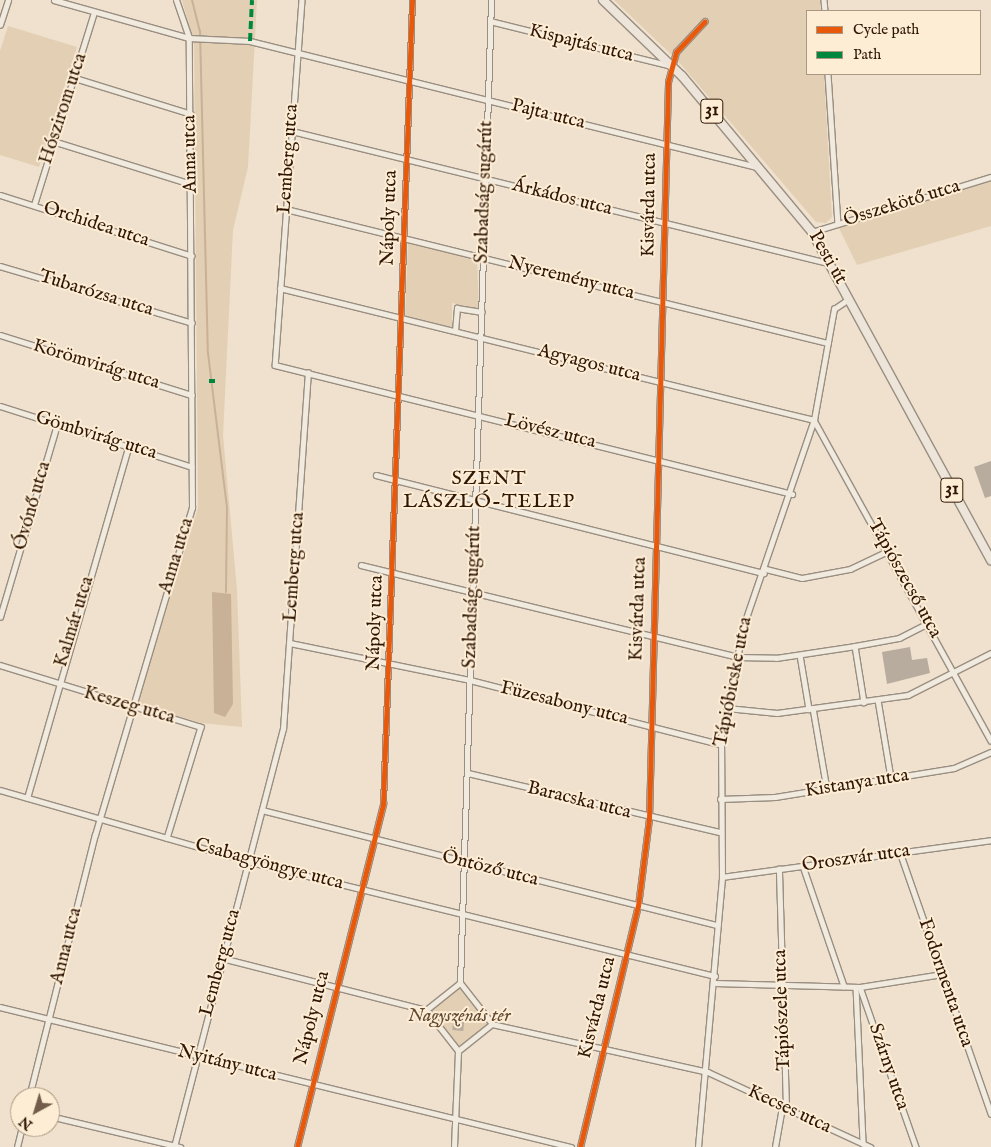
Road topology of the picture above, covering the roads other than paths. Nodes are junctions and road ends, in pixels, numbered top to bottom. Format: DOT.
graph roads {
  1 [pos="8,0"];
  2 [pos="54,0"];
  3 [pos="176,0"];
  4 [pos="302,0"];
  5 [pos="412,0"];
  6 [pos="490,0"];
  7 [pos="603,0"];
  8 [pos="94,12"];
  9 [pos="704,21"];
  10 [pos="490,22"];
  11 [pos="0,25"];
  12 [pos="190,38"];
  13 [pos="298,52"];
  14 [pos="672,66"];
  15 [pos="828,75"];
  16 [pos="75,78"];
  17 [pos="409,80"];
  18 [pos="488,100"];
  19 [pos="191,114"];
  20 [pos="292,131"];
  21 [pos="53,141"];
  22 [pos="667,144"];
  23 [pos="407,160"];
  24 [pos="760,167"];
  25 [pos="991,177"];
  26 [pos="486,179"];
  27 [pos="191,184"];
  28 [pos="0,195"];
  29 [pos="34,205"];
  30 [pos="286,209"];
  31 [pos="665,224"];
  32 [pos="838,224"];
  33 [pos="812,232"];
  34 [pos="404,238"];
  35 [pos="192,256"];
  36 [pos="483,258"];
  37 [pos="832,264"];
  38 [pos="0,266"];
  39 [pos="280,288"];
  40 [pos="850,298"];
  41 [pos="663,302"];
  42 [pos="482,312"];
  43 [pos="402,318"];
  44 [pos="192,323"];
  45 [pos="455,331"];
  46 [pos="0,335"];
  47 [pos="481,337"];
  48 [pos="828,343"];
  49 [pos="308,373"];
  50 [pos="659,381"];
  51 [pos="192,395"];
  52 [pos="399,395"];
  53 [pos="0,406"];
  54 [pos="479,415"];
  55 [pos="814,420"];
  56 [pos="57,424"];
  57 [pos="128,446"];
  58 [pos="657,458"];
  59 [pos="192,467"];
  60 [pos="376,476"];
  61 [pos="396,480"];
  62 [pos="792,494"];
  63 [pos="476,500"];
  64 [pos="657,545"];
  65 [pos="888,551"];
  66 [pos="991,560"];
  67 [pos="361,565"];
  68 [pos="765,571"];
  69 [pos="393,572"];
  70 [pos="473,591"];
  71 [pos="0,617"];
  72 [pos="928,624"];
  73 [pos="653,635"];
  74 [pos="290,643"];
  75 [pos="855,646"];
  76 [pos="991,652"];
  77 [pos="800,655"];
  78 [pos="737,658"];
  79 [pos="390,664"];
  80 [pos="0,665"];
  81 [pos="955,673"];
  82 [pos="470,680"];
  83 [pos="56,685"];
  84 [pos="878,700"];
  85 [pos="864,702"];
  86 [pos="131,707"];
  87 [pos="727,708"];
  88 [pos="811,709"];
  89 [pos="652,726"];
  90 [pos="991,740"];
  91 [pos="720,744"];
  92 [pos="991,752"];
  93 [pos="468,773"];
  94 [pos="891,778"];
  95 [pos="827,789"];
  96 [pos="0,790"];
  97 [pos="27,798"];
  98 [pos="720,799"];
  99 [pos="262,810"];
  100 [pos="649,819"];
  101 [pos="102,821"];
  102 [pos="720,832"];
  103 [pos="167,838"];
  104 [pos="374,840"];
  105 [pos="991,840"];
  106 [pos="900,852"];
  107 [pos="247,861"];
  108 [pos="465,864"];
  109 [pos="803,866"];
  110 [pos="779,870"];
  111 [pos="722,878"];
  112 [pos="361,888"];
  113 [pos="638,906"];
  114 [pos="464,913"];
  115 [pos="718,925"];
  116 [pos="627,952"];
  117 [pos="222,958"];
  118 [pos="942,974"];
  119 [pos="715,976"];
  120 [pos="460,983"];
  121 [pos="715,983"];
  122 [pos="782,984"];
  123 [pos="336,986"];
  124 [pos="844,986"];
  125 [pos="858,987"];
  126 [pos="0,1006"];
  127 [pos="426,1010"];
  128 [pos="49,1019"];
  129 [pos="492,1024"];
  130 [pos="458,1051"];
  131 [pos="603,1051"];
  132 [pos="196,1057"];
  133 [pos="708,1072"];
  134 [pos="312,1084"];
  135 [pos="32,1087"];
  136 [pos="786,1108"];
  137 [pos="991,1114"];
  138 [pos="60,1118"];
  139 [pos="456,1118"];
  140 [pos="855,1140"];
  141 [pos="863,1144"];
  142 [pos="176,1147"];
  143 [pos="297,1147"];
  144 [pos="454,1147"];
  145 [pos="570,1147"];
  146 [pos="580,1147"];
  147 [pos="698,1147"];
  148 [pos="775,1147"];
  149 [pos="854,1147"];
  150 [pos="870,1147"];
  151 [pos="916,1147"];
  1 -- 11 [label="street"];
  2 -- 8 [label="street, Pajta utca"];
  3 -- 12 [label="street, Anna utca"];
  4 -- 13 [label="street, Lemberg utca"];
  5 -- 17 [label="street, Nápoly utca"];
  6 -- 10 [label="street, Szabadság sugárút"];
  7 -- 14 [label="main road, Pesti út / 31"];
  8 -- 12 [label="street, Pajta utca"];
  8 -- 16 [label="street, Hószirom utca"];
  9 -- 14 [label="street"];
  10 -- 14 [label="street, Kispajtás utca"];
  10 -- 18 [label="street, Szabadság sugárút"];
  12 -- 13 [label="street, Pajta utca"];
  12 -- 19 [label="street, Anna utca"];
  13 -- 17 [label="street, Pajta utca"];
  13 -- 20 [label="street, Lemberg utca"];
  14 -- 22 [label="street, Kisvárda utca"];
  14 -- 24 [label="main road, Pesti út / 31"];
  15 -- 32 [label="street"];
  16 -- 19 [label="street"];
  16 -- 21 [label="street, Hószirom utca"];
  17 -- 18 [label="street, Pajta utca"];
  17 -- 23 [label="street, Nápoly utca"];
  18 -- 22 [label="street, Pajta utca"];
  18 -- 26 [label="street, Szabadság sugárút"];
  19 -- 27 [label="street, Anna utca"];
  20 -- 23 [label="street, Árkádos utca"];
  20 -- 30 [label="street, Lemberg utca"];
  21 -- 27 [label="street"];
  21 -- 29 [label="street, Hószirom utca"];
  22 -- 24 [label="street, Pajta utca"];
  22 -- 31 [label="street, Kisvárda utca"];
  23 -- 26 [label="street, Árkádos utca"];
  23 -- 34 [label="street, Nápoly utca"];
  24 -- 33 [label="main road, Pesti út / 31"];
  25 -- 32 [label="street, Összekötő utca"];
  26 -- 31 [label="street, Árkádos utca"];
  26 -- 36 [label="street, Szabadság sugárút"];
  27 -- 35 [label="street, Anna utca"];
  28 -- 29 [label="street, Orchidea utca"];
  29 -- 35 [label="street, Orchidea utca"];
  30 -- 34 [label="street, Nyeremény utca"];
  30 -- 39 [label="street, Lemberg utca"];
  31 -- 37 [label="street, Árkádos utca"];
  31 -- 41 [label="street, Kisvárda utca"];
  32 -- 33 [label="street, Összekötő utca"];
  33 -- 37 [label="main road, Pesti út / 31"];
  34 -- 36 [label="street, Nyeremény utca"];
  34 -- 43 [label="street, Nápoly utca"];
  35 -- 44 [label="street, Anna utca"];
  36 -- 41 [label="street, Nyeremény utca"];
  36 -- 42 [label="street, Szabadság sugárút"];
  37 -- 40 [label="main road, Pesti út / 31"];
  38 -- 44 [label="street, Tubarózsa utca"];
  39 -- 43 [label="street"];
  39 -- 49 [label="street, Lemberg utca"];
  40 -- 48 [label="street, Tápióbicske utca"];
  40 -- 66 [label="main road, Pesti út / 31"];
  41 -- 48 [label="street, Nyeremény utca"];
  41 -- 50 [label="street, Kisvárda utca"];
  42 -- 45 [label="street"];
  42 -- 47 [label="street, Szabadság sugárút"];
  43 -- 45 [label="street"];
  43 -- 52 [label="street, Nápoly utca"];
  44 -- 51 [label="street, Anna utca"];
  45 -- 47 [label="street, Agyagos utca"];
  46 -- 51 [label="street, Körömvirág utca"];
  47 -- 50 [label="street, Agyagos utca"];
  47 -- 54 [label="street, Szabadság sugárút"];
  48 -- 55 [label="street, Tápióbicske utca"];
  49 -- 52 [label="street, Lövész utca"];
  49 -- 74 [label="street, Lemberg utca"];
  50 -- 55 [label="street, Agyagos utca"];
  50 -- 58 [label="street, Kisvárda utca"];
  51 -- 59 [label="street, Anna utca"];
  52 -- 54 [label="street, Lövész utca"];
  52 -- 61 [label="street, Nápoly utca"];
  53 -- 56 [label="street, Gömbvirág utca"];
  54 -- 58 [label="street, Lövész utca"];
  54 -- 63 [label="street, Szabadság sugárút"];
  55 -- 62 [label="street, Tápióbicske utca"];
  55 -- 65 [label="street, Tápiószecső utca"];
  56 -- 57 [label="street, Gömbvirág utca"];
  56 -- 71 [label="street, Óvónő utca"];
  57 -- 59 [label="street, Gömbvirág utca"];
  57 -- 83 [label="street, Kalmár utca"];
  58 -- 62 [label="street, Lövész utca"];
  58 -- 64 [label="street, Kisvárda utca"];
  59 -- 86 [label="street, Anna utca"];
  60 -- 61 [label="street"];
  61 -- 63 [label="street"];
  61 -- 69 [label="street, Nápoly utca"];
  62 -- 68 [label="street, Tápióbicske utca"];
  63 -- 64 [label="street"];
  63 -- 70 [label="street, Szabadság sugárút"];
  64 -- 68 [label="street"];
  64 -- 73 [label="street, Kisvárda utca"];
  65 -- 68 [label="street"];
  65 -- 72 [label="street, Tápiószecső utca"];
  67 -- 69 [label="street"];
  68 -- 78 [label="street, Tápióbicske utca"];
  69 -- 70 [label="street"];
  69 -- 79 [label="street, Nápoly utca"];
  70 -- 73 [label="street"];
  70 -- 82 [label="street, Szabadság sugárút"];
  72 -- 75 [label="street"];
  72 -- 81 [label="street, Tápiószecső utca"];
  73 -- 78 [label="street"];
  73 -- 89 [label="street, Kisvárda utca"];
  74 -- 79 [label="street, Füzesabony utca"];
  74 -- 99 [label="street, Lemberg utca"];
  75 -- 77 [label="street"];
  75 -- 85 [label="street"];
  76 -- 81 [label="street"];
  77 -- 78 [label="street"];
  77 -- 88 [label="street"];
  78 -- 87 [label="street, Tápióbicske utca"];
  79 -- 82 [label="street, Füzesabony utca"];
  79 -- 104 [label="street, Nápoly utca"];
  80 -- 83 [label="street, Keszeg utca"];
  81 -- 84 [label="street"];
  81 -- 90 [label="street, Tápiószecső utca"];
  82 -- 89 [label="street, Füzesabony utca"];
  82 -- 93 [label="street, Szabadság sugárút"];
  83 -- 86 [label="street, Keszeg utca"];
  83 -- 97 [label="street, Kalmár utca"];
  84 -- 85 [label="street"];
  84 -- 94 [label="street"];
  85 -- 88 [label="street"];
  86 -- 101 [label="street, Anna utca"];
  86 -- 103 [label="street, Keszeg utca"];
  87 -- 88 [label="street"];
  87 -- 91 [label="street, Tápióbicske utca"];
  88 -- 95 [label="street"];
  89 -- 91 [label="street, Füzesabony utca"];
  89 -- 100 [label="street, Kisvárda utca"];
  91 -- 98 [label="street, Tápióbicske utca"];
  92 -- 94 [label="street, Kistanya utca"];
  93 -- 100 [label="street, Baracska utca"];
  93 -- 108 [label="street, Szabadság sugárút"];
  94 -- 95 [label="street, Kistanya utca"];
  95 -- 98 [label="street, Kistanya utca"];
  96 -- 97 [label="street, Csabagyöngye utca"];
  97 -- 101 [label="street, Csabagyöngye utca"];
  98 -- 102 [label="street, Tápióbicske utca"];
  99 -- 104 [label="street, Öntöző utca"];
  99 -- 107 [label="street, Lemberg utca"];
  100 -- 102 [label="street, Baracska utca"];
  100 -- 113 [label="street, Kisvárda utca"];
  101 -- 103 [label="street, Csabagyöngye utca"];
  101 -- 128 [label="street, Anna utca"];
  102 -- 111 [label="street, Tápióbicske utca"];
  103 -- 107 [label="street, Csabagyöngye utca"];
  104 -- 108 [label="street, Öntöző utca"];
  104 -- 112 [label="street, Nápoly utca"];
  105 -- 106 [label="street, Oroszvár utca"];
  106 -- 109 [label="street, Oroszvár utca"];
  106 -- 118 [label="street, Fodormenta utca"];
  107 -- 112 [label="street, Csabagyöngye utca"];
  107 -- 117 [label="street, Lemberg utca"];
  108 -- 113 [label="street, Öntöző utca"];
  108 -- 114 [label="street, Szabadság sugárút"];
  109 -- 110 [label="street, Oroszvár utca"];
  109 -- 124 [label="street"];
  110 -- 111 [label="street, Oroszvár utca"];
  110 -- 122 [label="street, Tápiószele utca"];
  111 -- 115 [label="street, Tápióbicske utca"];
  112 -- 114 [label="street, Csabagyöngye utca"];
  112 -- 123 [label="street, Nápoly utca"];
  113 -- 115 [label="street, Öntöző utca"];
  113 -- 116 [label="street, Kisvárda utca"];
  114 -- 116 [label="street, Csabagyöngye utca"];
  114 -- 120 [label="street, Szabadság sugárút"];
  115 -- 119 [label="street, Tápióbicske utca"];
  116 -- 119 [label="street, Csabagyöngye utca"];
  116 -- 131 [label="street, Kisvárda utca"];
  117 -- 123 [label="street"];
  117 -- 132 [label="street, Lemberg utca"];
  118 -- 125 [label="street"];
  118 -- 137 [label="street, Fodormenta utca"];
  119 -- 121 [label="street, Tápióbicske utca"];
  120 -- 127 [label="street"];
  120 -- 129 [label="street"];
  121 -- 122 [label="street"];
  121 -- 133 [label="street, Tápióbicske utca"];
  122 -- 124 [label="street"];
  122 -- 136 [label="street, Tápiószele utca"];
  123 -- 127 [label="street"];
  123 -- 134 [label="street, Nápoly utca"];
  124 -- 125 [label="street"];
  125 -- 141 [label="street"];
  125 -- 151 [label="street, Szárny utca"];
  126 -- 128 [label="street, Nyitány utca"];
  127 -- 130 [label="street"];
  128 -- 132 [label="street, Nyitány utca"];
  128 -- 135 [label="street, Anna utca"];
  129 -- 130 [label="street"];
  129 -- 131 [label="street, Kecses utca"];
  130 -- 139 [label="street"];
  131 -- 133 [label="street, Kecses utca"];
  131 -- 146 [label="street, Kisvárda utca"];
  132 -- 134 [label="street, Nyitány utca"];
  132 -- 142 [label="street, Lemberg utca"];
  133 -- 136 [label="street, Kecses utca"];
  133 -- 147 [label="street, Tápióbicske utca"];
  134 -- 139 [label="street, Nyitány utca"];
  134 -- 143 [label="street, Nápoly utca"];
  136 -- 140 [label="street, Kecses utca"];
  136 -- 148 [label="street, Tápiószele utca"];
  138 -- 142 [label="street"];
  139 -- 144 [label="street"];
  139 -- 145 [label="street, Nyitány utca"];
  140 -- 141 [label="street, Kecses utca"];
  140 -- 149 [label="street"];
  141 -- 150 [label="street, Kecses utca"];
}
